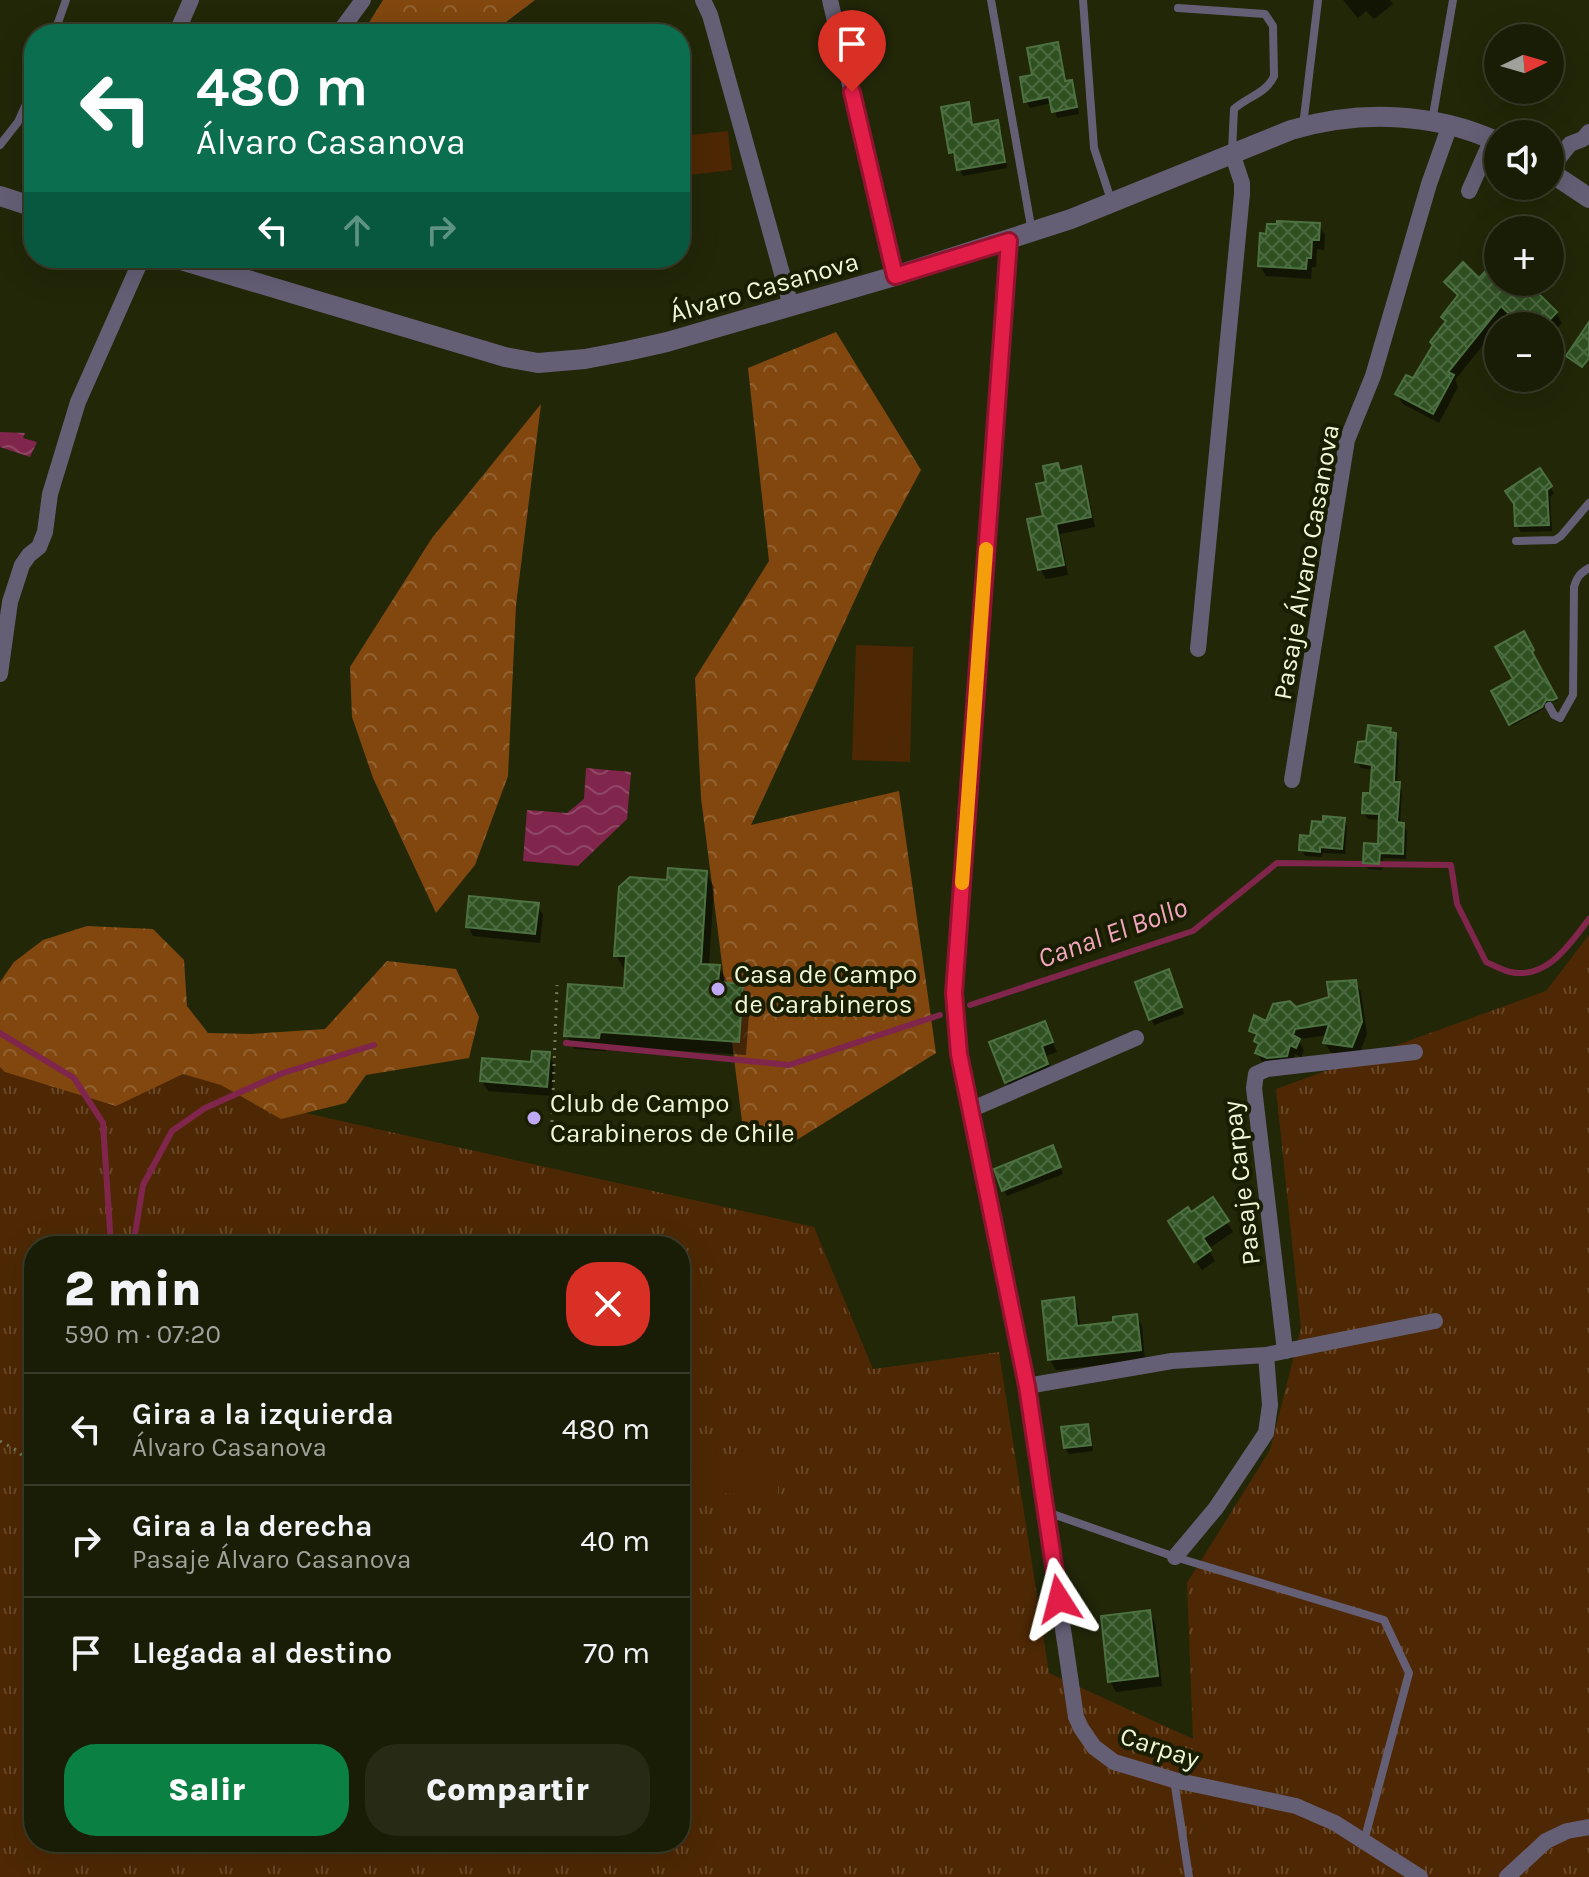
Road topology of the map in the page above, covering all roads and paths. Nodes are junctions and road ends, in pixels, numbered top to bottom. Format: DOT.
graph roads {
  1 [pos="66,0"];
  2 [pos="191,0"];
  3 [pos="363,0"];
  4 [pos="703,0"];
  5 [pos="830,0"];
  6 [pos="991,0"];
  7 [pos="1083,0"];
  8 [pos="1318,0"];
  9 [pos="1453,0"];
  10 [pos="1178,8"];
  11 [pos="58,24"];
  12 [pos="180,24"];
  13 [pos="345,24"];
  14 [pos="24,108"];
  15 [pos="1441,123"];
  16 [pos="1303,127"];
  17 [pos="1589,132"];
  18 [pos="1484,137"];
  19 [pos="0,145"];
  20 [pos="1564,152"];
  21 [pos="1232,153"];
  22 [pos="1484,162"];
  23 [pos="1564,178"];
  24 [pos="1469,191"];
  25 [pos="1587,192"];
  26 [pos="0,196"];
  27 [pos="1112,203"];
  28 [pos="24,204"];
  29 [pos="0,211"];
  30 [pos="24,214"];
  31 [pos="1033,232"];
  32 [pos="1009,241"];
  33 [pos="138,268"];
  34 [pos="210,268"];
  35 [pos="895,276"];
  36 [pos="791,306"];
  37 [pos="1589,503"];
  38 [pos="1516,541"];
  39 [pos="1589,568"];
  40 [pos="1198,649"];
  41 [pos="0,674"];
  42 [pos="1549,706"];
  43 [pos="1292,780"];
  44 [pos="557,985"];
  45 [pos="1136,1038"];
  46 [pos="1415,1052"];
  47 [pos="970,1110"];
  48 [pos="552,1122"];
  49 [pos="1435,1321"];
  50 [pos="1285,1351"];
  51 [pos="1266,1355"];
  52 [pos="1027,1386"];
  53 [pos="0,1441"];
  54 [pos="24,1457"];
  55 [pos="1046,1511"];
  56 [pos="1175,1557"];
  57 [pos="1174,1780"];
  58 [pos="1589,1827"];
  59 [pos="1364,1842"];
  60 [pos="1189,1877"];
  61 [pos="1420,1877"];
  62 [pos="1507,1877"];
  1 -- 11 [label="lane"];
  2 -- 12 [label="street"];
  3 -- 13 [label="street"];
  4 -- 36 [label="street"];
  5 -- 35 [label="street"];
  6 -- 31 [label="lane"];
  7 -- 27 [label="lane"];
  8 -- 16 [label="lane"];
  9 -- 15 [label="lane"];
  10 -- 21 [label="lane"];
  14 -- 19 [label="lane"];
  15 -- 16 [label="street, Álvaro Casanova"];
  15 -- 18 [label="street, Álvaro Casanova"];
  15 -- 43 [label="street, Pasaje Álvaro Casanova"];
  16 -- 21 [label="street, Álvaro Casanova"];
  17 -- 20 [label="street"];
  21 -- 27 [label="street, Álvaro Casanova"];
  21 -- 40 [label="street"];
  22 -- 24 [label="street"];
  23 -- 25 [label="street"];
  26 -- 28 [label="street"];
  27 -- 31 [label="street, Álvaro Casanova"];
  29 -- 30 [label="street"];
  31 -- 32 [label="street, Álvaro Casanova"];
  32 -- 35 [label="street, Álvaro Casanova"];
  32 -- 47 [label="street, Carpay"];
  33 -- 41 [label="street"];
  34 -- 36 [label="street, Álvaro Casanova"];
  35 -- 36 [label="street, Álvaro Casanova"];
  37 -- 38 [label="lane"];
  39 -- 42 [label="lane"];
  44 -- 48 [label="path"];
  45 -- 47 [label="street"];
  46 -- 50 [label="street, Pasaje Carpay"];
  47 -- 52 [label="street, Carpay"];
  49 -- 50 [label="street"];
  50 -- 51 [label="street"];
  51 -- 52 [label="street"];
  51 -- 56 [label="street"];
  52 -- 55 [label="street, Carpay"];
  53 -- 54 [label="path"];
  55 -- 56 [label="lane"];
  55 -- 57 [label="street, Carpay"];
  56 -- 59 [label="lane"];
  57 -- 59 [label="street, Carpay"];
  57 -- 60 [label="lane"];
  58 -- 62 [label="street"];
  59 -- 61 [label="street, Carpay"];
}
